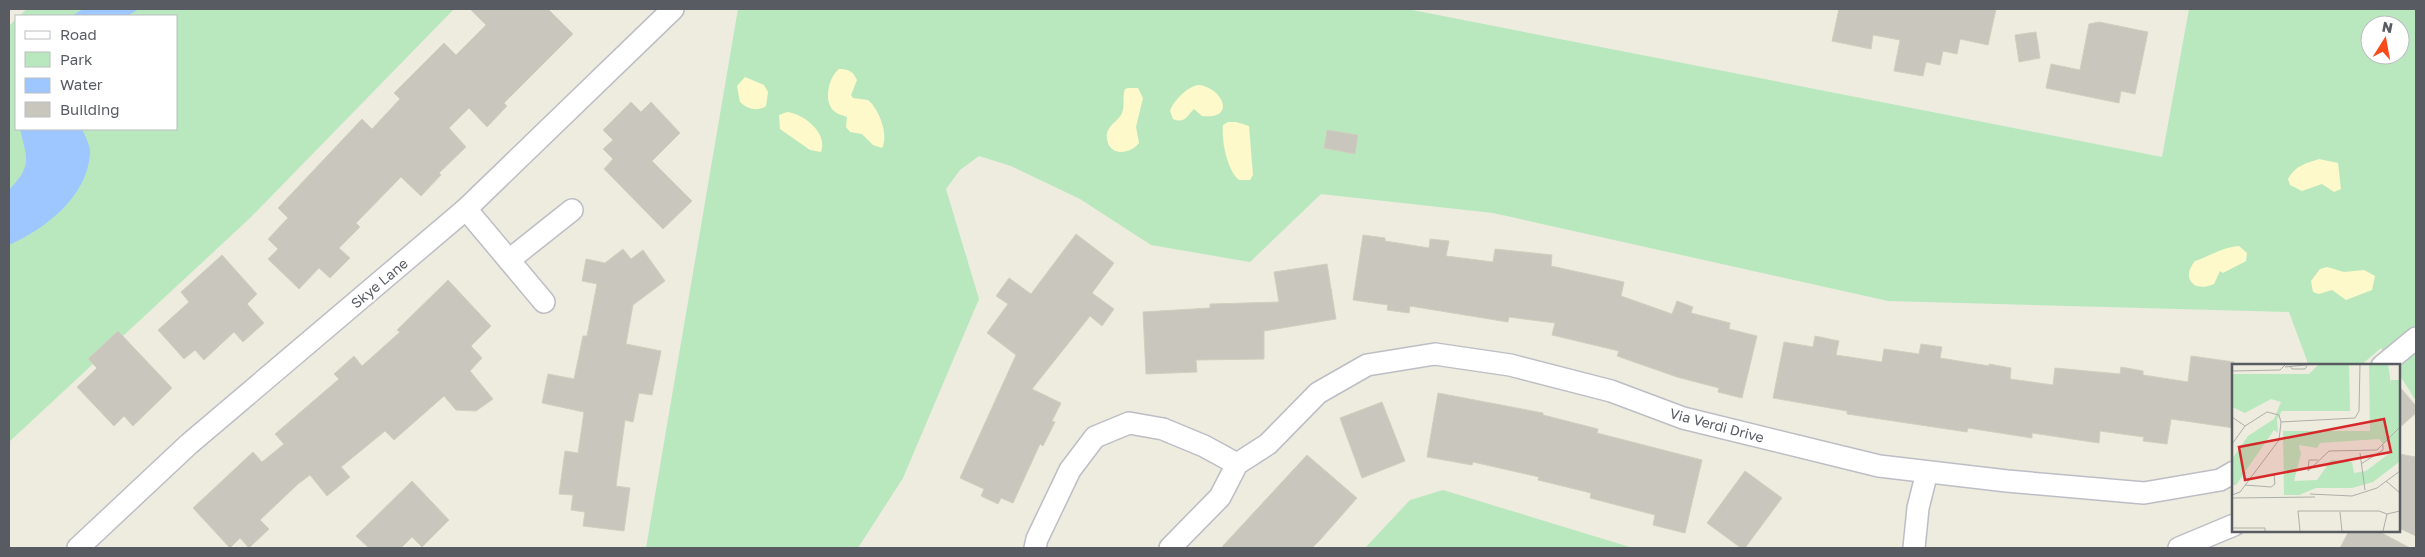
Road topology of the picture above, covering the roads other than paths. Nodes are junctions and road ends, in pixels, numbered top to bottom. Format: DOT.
graph roads {
  1 [pos="673,9"];
  2 [pos="466,209"];
  3 [pos="572,210"];
  4 [pos="509,260"];
  5 [pos="544,302"];
  6 [pos="2416,338"];
  7 [pos="2384,364"];
  8 [pos="1237,464"];
  9 [pos="1927,472"];
  10 [pos="2232,473"];
  11 [pos="2232,526"];
  12 [pos="78,548"];
  13 [pos="1035,548"];
  14 [pos="1170,548"];
  15 [pos="1914,548"];
  16 [pos="2179,548"];
  1 -- 2 [label="street, Skye Lane"];
  2 -- 4 [label="street"];
  2 -- 12 [label="street, Skye Lane"];
  3 -- 4 [label="street"];
  4 -- 5 [label="street"];
  6 -- 7 [label="street"];
  8 -- 9 [label="street, Via Verdi Drive"];
  8 -- 13 [label="street"];
  8 -- 14 [label="street, Via Verdi Drive"];
  9 -- 10 [label="street, Via Verdi Drive"];
  9 -- 15 [label="street"];
  11 -- 16 [label="street"];
}
